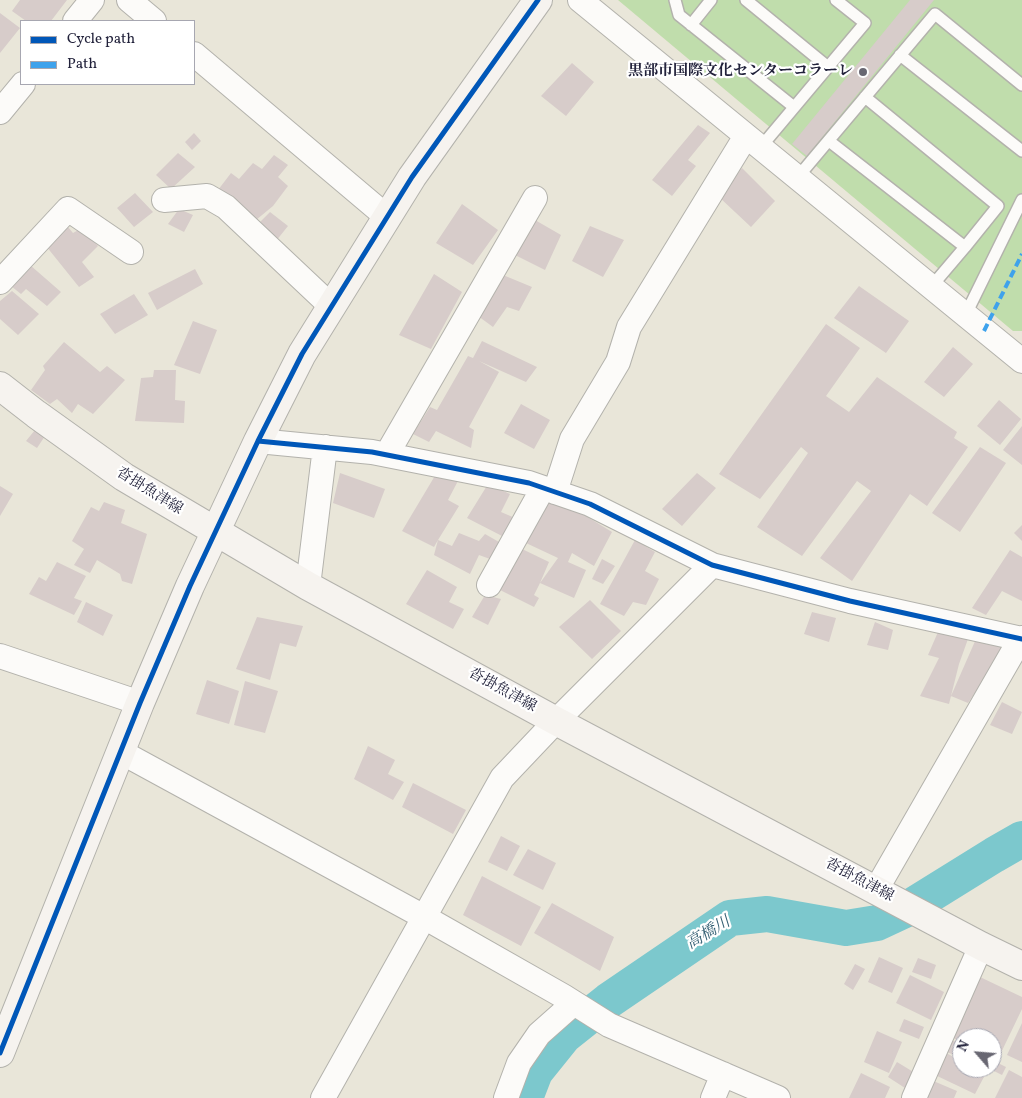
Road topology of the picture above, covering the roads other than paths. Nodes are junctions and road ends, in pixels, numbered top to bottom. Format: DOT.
graph roads {
  1 [pos="91,0"];
  2 [pos="129,0"];
  3 [pos="538,0"];
  4 [pos="580,0"];
  5 [pos="675,0"];
  6 [pos="711,0"];
  7 [pos="746,0"];
  8 [pos="836,0"];
  9 [pos="76,20"];
  10 [pos="153,20"];
  11 [pos="691,25"];
  12 [pos="195,55"];
  13 [pos="900,55"];
  14 [pos="828,67"];
  15 [pos="22,85"];
  16 [pos="1022,85"];
  17 [pos="865,97"];
  18 [pos="794,107"];
  19 [pos="0,112"];
  20 [pos="829,140"];
  21 [pos="753,142"];
  22 [pos="1022,151"];
  23 [pos="797,178"];
  24 [pos="535,198"];
  25 [pos="164,200"];
  26 [pos="1022,200"];
  27 [pos="998,206"];
  28 [pos="387,217"];
  29 [pos="1013,218"];
  30 [pos="965,247"];
  31 [pos="131,252"];
  32 [pos="0,282"];
  33 [pos="931,287"];
  34 [pos="331,306"];
  35 [pos="965,316"];
  36 [pos="1022,362"];
  37 [pos="0,386"];
  38 [pos="258,441"];
  39 [pos="325,447"];
  40 [pos="386,454"];
  41 [pos="549,490"];
  42 [pos="216,532"];
  43 [pos="712,565"];
  44 [pos="489,585"];
  45 [pos="308,586"];
  46 [pos="1022,638"];
  47 [pos="0,656"];
  48 [pos="140,703"];
  49 [pos="556,721"];
  50 [pos="121,752"];
  51 [pos="876,890"];
  52 [pos="424,917"];
  53 [pos="981,946"];
  54 [pos="1022,966"];
  55 [pos="574,1003"];
  56 [pos="0,1053"];
  57 [pos="723,1074"];
  58 [pos="323,1098"];
  59 [pos="506,1098"];
  60 [pos="713,1098"];
  61 [pos="778,1098"];
  62 [pos="914,1098"];
  1 -- 9 [label="street"];
  2 -- 10 [label="street"];
  3 -- 28 [label="street"];
  4 -- 21 [label="street"];
  5 -- 11 [label="lane"];
  6 -- 11 [label="lane"];
  7 -- 14 [label="lane"];
  8 -- 14 [label="lane"];
  11 -- 18 [label="lane"];
  12 -- 28 [label="street"];
  13 -- 16 [label="lane"];
  13 -- 17 [label="lane"];
  13 -- 22 [label="lane"];
  14 -- 18 [label="lane"];
  15 -- 19 [label="street"];
  17 -- 20 [label="lane"];
  17 -- 27 [label="lane"];
  18 -- 21 [label="lane"];
  20 -- 23 [label="lane"];
  20 -- 30 [label="lane"];
  21 -- 23 [label="street"];
  21 -- 41 [label="street"];
  23 -- 33 [label="street"];
  24 -- 40 [label="street"];
  25 -- 34 [label="street"];
  26 -- 29 [label="lane"];
  27 -- 29 [label="lane"];
  27 -- 30 [label="lane"];
  28 -- 34 [label="street"];
  29 -- 35 [label="lane"];
  30 -- 33 [label="lane"];
  31 -- 32 [label="street"];
  33 -- 35 [label="street"];
  34 -- 38 [label="street"];
  35 -- 36 [label="street"];
  37 -- 42 [label="street, 沓掛魚津線"];
  38 -- 39 [label="street"];
  38 -- 42 [label="street"];
  39 -- 40 [label="street"];
  39 -- 45 [label="street"];
  40 -- 41 [label="street"];
  41 -- 43 [label="street"];
  41 -- 44 [label="street"];
  42 -- 45 [label="street, 沓掛魚津線"];
  42 -- 48 [label="street"];
  43 -- 46 [label="street"];
  43 -- 49 [label="street"];
  45 -- 49 [label="street, 沓掛魚津線"];
  46 -- 51 [label="street"];
  47 -- 48 [label="street"];
  48 -- 50 [label="street"];
  49 -- 51 [label="street, 沓掛魚津線"];
  49 -- 52 [label="street"];
  50 -- 52 [label="street"];
  50 -- 56 [label="street"];
  51 -- 53 [label="street, 沓掛魚津線"];
  52 -- 55 [label="street"];
  52 -- 58 [label="street"];
  53 -- 54 [label="street, 沓掛魚津線"];
  53 -- 62 [label="street"];
  55 -- 57 [label="street"];
  55 -- 59 [label="street"];
  57 -- 60 [label="street"];
  57 -- 61 [label="street"];
}
